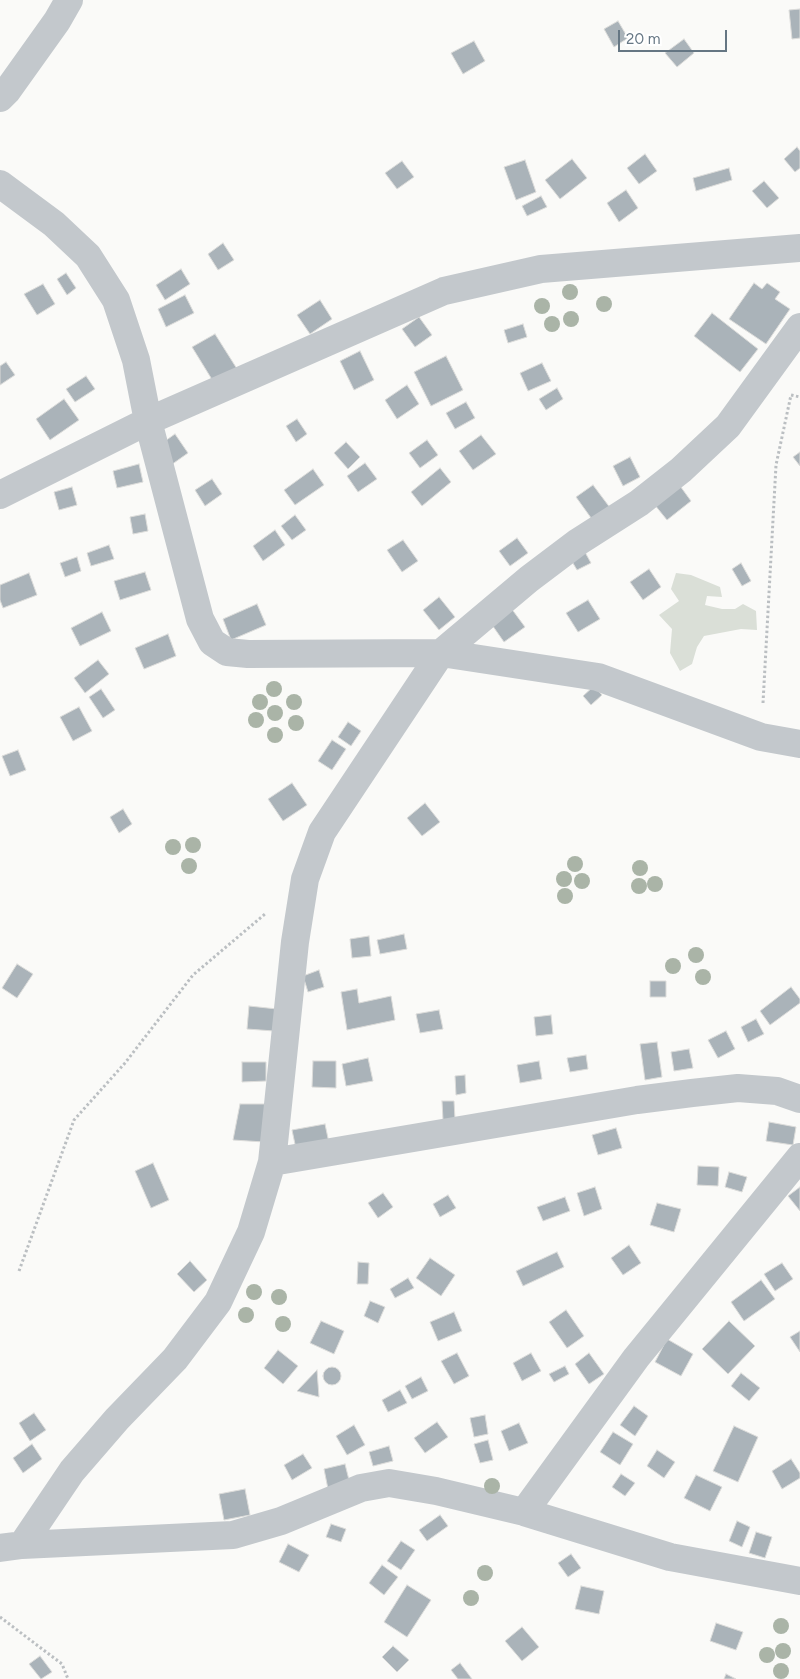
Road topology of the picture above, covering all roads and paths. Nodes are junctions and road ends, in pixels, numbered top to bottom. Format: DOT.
graph roads {
  1 [pos="69,0"];
  2 [pos="0,98"];
  3 [pos="0,184"];
  4 [pos="800,248"];
  5 [pos="800,327"];
  6 [pos="800,398"];
  7 [pos="148,421"];
  8 [pos="0,495"];
  9 [pos="441,653"];
  10 [pos="761,738"];
  11 [pos="800,744"];
  12 [pos="268,911"];
  13 [pos="800,1099"];
  14 [pos="800,1157"];
  15 [pos="272,1162"];
  16 [pos="19,1272"];
  17 [pos="524,1512"];
  18 [pos="11,1546"];
  19 [pos="800,1581"];
  20 [pos="0,1617"];
  21 [pos="68,1679"];
  1 -- 2 [label="street"];
  3 -- 7 [label="street"];
  4 -- 7 [label="street"];
  5 -- 9 [label="street"];
  6 -- 10 [label="path"];
  7 -- 8 [label="street"];
  7 -- 9 [label="street"];
  9 -- 10 [label="street"];
  9 -- 15 [label="street"];
  10 -- 11 [label="street"];
  12 -- 16 [label="path"];
  13 -- 15 [label="street"];
  14 -- 17 [label="street"];
  15 -- 18 [label="street"];
  17 -- 18 [label="street"];
  17 -- 19 [label="street"];
  20 -- 21 [label="path"];
}
